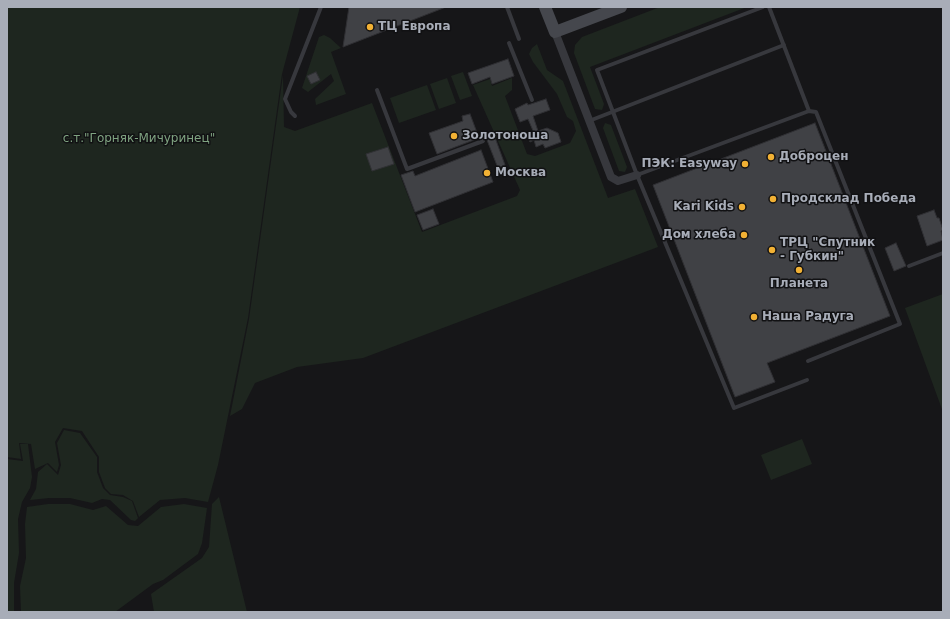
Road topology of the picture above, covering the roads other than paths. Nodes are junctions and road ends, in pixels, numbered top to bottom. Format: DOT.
graph roads {
  1 [pos="321,7"];
  2 [pos="506,7"];
  3 [pos="545,7"];
  4 [pos="621,7"];
  5 [pos="763,7"];
  6 [pos="769,7"];
  7 [pos="555,32"];
  8 [pos="519,39"];
  9 [pos="509,43"];
  10 [pos="784,45"];
  11 [pos="377,90"];
  12 [pos="532,100"];
  13 [pos="810,111"];
  14 [pos="613,112"];
  15 [pos="295,116"];
  16 [pos="588,121"];
  17 [pos="483,141"];
  18 [pos="637,175"];
  19 [pos="943,253"];
  20 [pos="910,266"];
  21 [pos="808,361"];
  22 [pos="807,380"];
  1 -- 15 [label="lane"];
  2 -- 8 [label="lane"];
  3 -- 7 [label="main road"];
  4 -- 7 [label="main road"];
  5 -- 14 [label="lane"];
  6 -- 10 [label="lane"];
  7 -- 16 [label="street"];
  9 -- 12 [label="lane"];
  10 -- 13 [label="lane"];
  10 -- 14 [label="lane"];
  11 -- 17 [label="lane"];
  13 -- 18 [label="lane"];
  13 -- 21 [label="lane"];
  14 -- 16 [label="lane"];
  14 -- 18 [label="lane"];
  16 -- 18 [label="street"];
  18 -- 22 [label="lane"];
  19 -- 20 [label="lane"];
}
